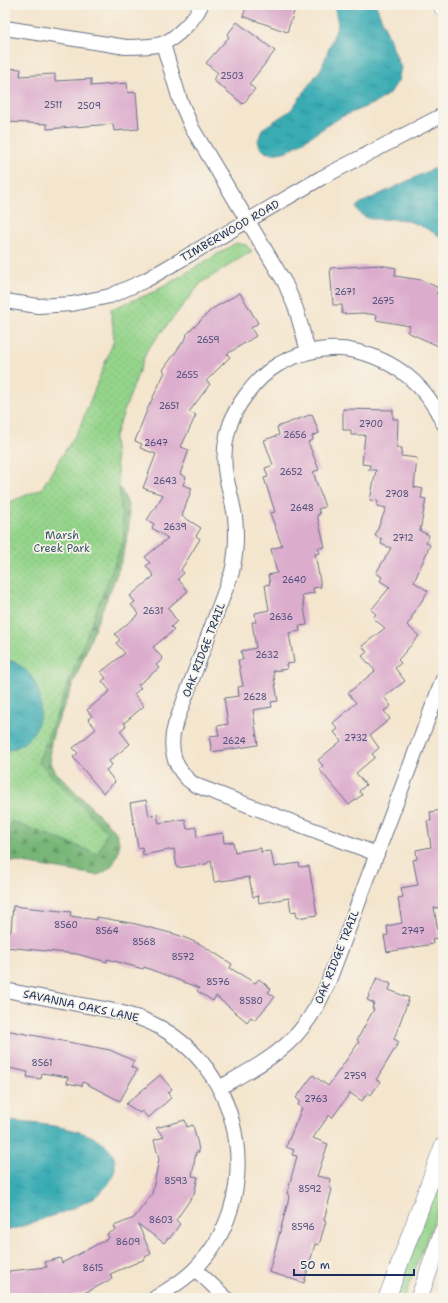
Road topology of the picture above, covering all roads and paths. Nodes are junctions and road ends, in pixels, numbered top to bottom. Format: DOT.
graph roads {
  1 [pos="201,5"];
  2 [pos="442,5"];
  3 [pos="443,8"];
  4 [pos="5,28"];
  5 [pos="163,44"];
  6 [pos="443,115"];
  7 [pos="247,220"];
  8 [pos="5,301"];
  9 [pos="308,351"];
  10 [pos="443,422"];
  11 [pos="443,679"];
  12 [pos="377,854"];
  13 [pos="5,990"];
  14 [pos="219,1088"];
  15 [pos="443,1146"];
  16 [pos="443,1231"];
  17 [pos="195,1270"];
  18 [pos="155,1298"];
  19 [pos="226,1298"];
  20 [pos="387,1298"];
  21 [pos="419,1298"];
  1 -- 5 [label="street"];
  2 -- 3 [label="street"];
  4 -- 5 [label="street"];
  5 -- 7 [label="street"];
  6 -- 7 [label="street, TIMBERWOOD ROAD"];
  7 -- 8 [label="street, TIMBERWOOD ROAD"];
  7 -- 9 [label="street"];
  9 -- 10 [label="street, OAK RIDGE TRAIL"];
  9 -- 12 [label="street, OAK RIDGE TRAIL"];
  11 -- 12 [label="street, OAK RIDGE TRAIL"];
  12 -- 14 [label="street, OAK RIDGE TRAIL"];
  13 -- 14 [label="street, SAVANNA OAKS LANE"];
  14 -- 17 [label="street, SAVANNA OAKS LANE"];
  15 -- 20 [label="street"];
  16 -- 21 [label="street"];
  17 -- 18 [label="street, SAVANNA OAKS LANE"];
  17 -- 19 [label="street"];
}
